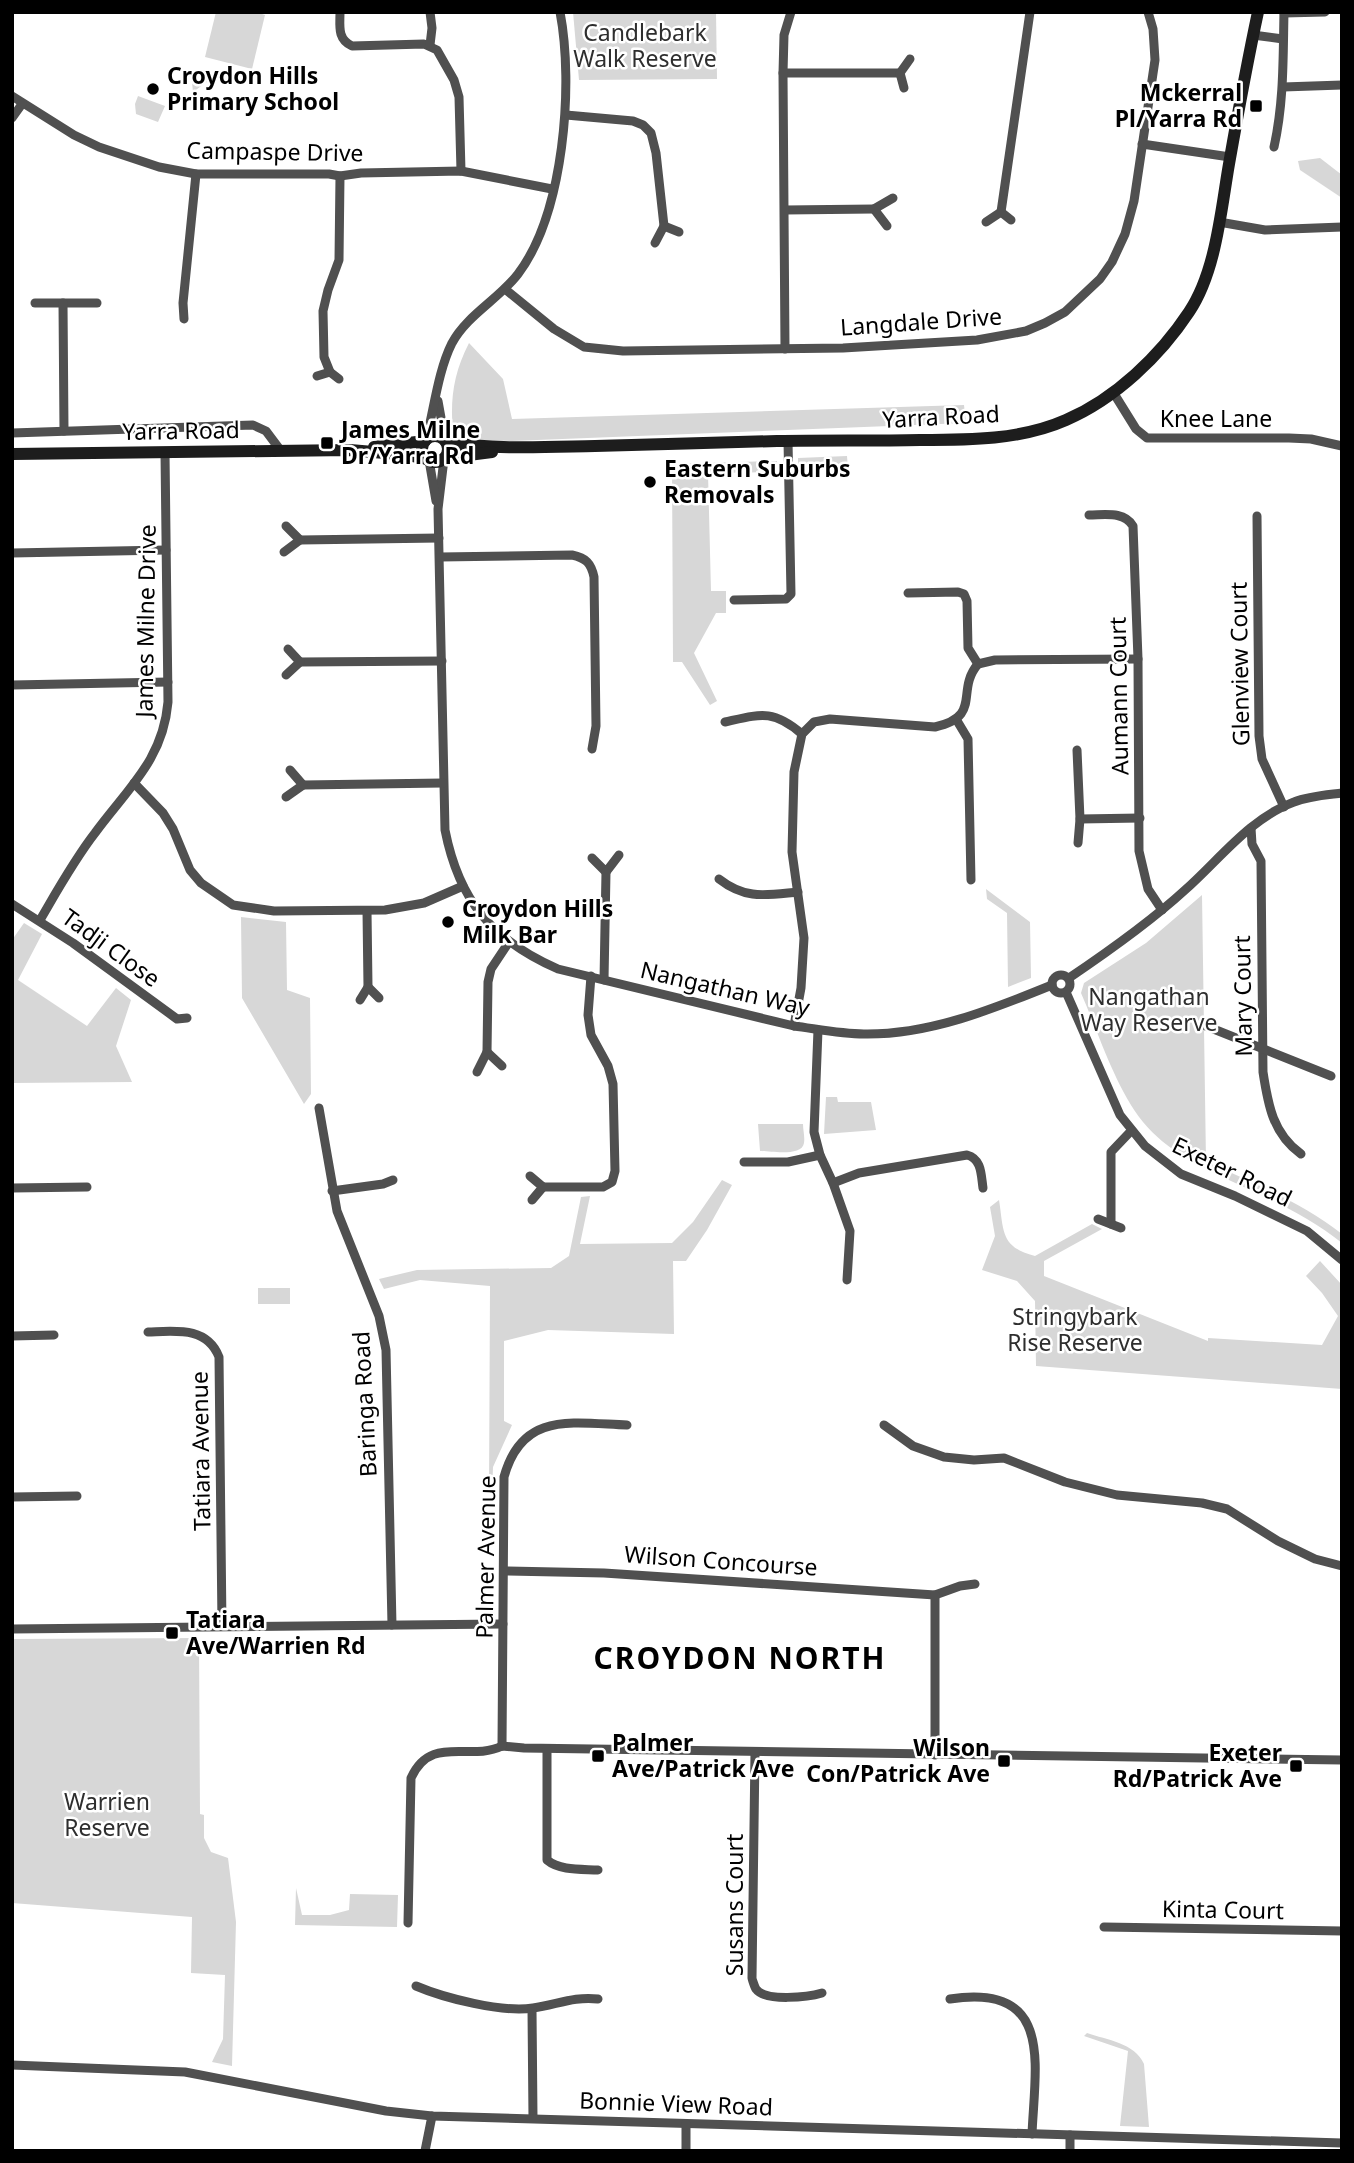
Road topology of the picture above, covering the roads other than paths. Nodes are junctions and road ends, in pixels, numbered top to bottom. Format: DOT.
graph roads {
  1 [pos="340,12"];
  2 [pos="430,12"];
  3 [pos="560,12"];
  4 [pos="791,12"];
  5 [pos="1030,12"];
  6 [pos="1148,12"];
  7 [pos="1258,12"];
  8 [pos="1325,12"];
  9 [pos="1284,13"];
  10 [pos="1253,35"];
  11 [pos="1283,39"];
  12 [pos="430,45"];
  13 [pos="910,59"];
  14 [pos="783,73"];
  15 [pos="900,73"];
  16 [pos="1342,85"];
  17 [pos="1283,87"];
  18 [pos="904,89"];
  19 [pos="12,96"];
  20 [pos="22,104"];
  21 [pos="566,115"];
  22 [pos="12,118"];
  23 [pos="1142,144"];
  24 [pos="1274,147"];
  25 [pos="1230,157"];
  26 [pos="461,171"];
  27 [pos="197,174"];
  28 [pos="340,176"];
  29 [pos="552,190"];
  30 [pos="893,198"];
  31 [pos="874,209"];
  32 [pos="785,210"];
  33 [pos="1001,212"];
  34 [pos="1011,220"];
  35 [pos="986,222"];
  36 [pos="1219,222"];
  37 [pos="664,226"];
  38 [pos="887,226"];
  39 [pos="1342,227"];
  40 [pos="679,232"];
  41 [pos="655,243"];
  42 [pos="505,289"];
  43 [pos="35,303"];
  44 [pos="63,303"];
  45 [pos="97,303"];
  46 [pos="184,320"];
  47 [pos="785,349"];
  48 [pos="330,372"];
  49 [pos="317,376"];
  50 [pos="339,379"];
  51 [pos="1113,392"];
  52 [pos="438,396"];
  53 [pos="64,431"];
  54 [pos="12,433"];
  55 [pos="426,440"];
  56 [pos="446,441"];
  57 [pos="788,441"];
  58 [pos="1342,446"];
  59 [pos="552,447"];
  60 [pos="350,450"];
  61 [pos="281,451"];
  62 [pos="165,453"];
  63 [pos="12,454"];
  64 [pos="444,458"];
  65 [pos="428,460"];
  66 [pos="438,509"];
  67 [pos="1089,515"];
  68 [pos="1257,516"];
  69 [pos="286,526"];
  70 [pos="439,538"];
  71 [pos="299,540"];
  72 [pos="166,550"];
  73 [pos="12,552"];
  74 [pos="284,552"];
  75 [pos="440,557"];
  76 [pos="908,593"];
  77 [pos="734,600"];
  78 [pos="288,649"];
  79 [pos="1138,659"];
  80 [pos="442,661"];
  81 [pos="300,662"];
  82 [pos="978,664"];
  83 [pos="286,675"];
  84 [pos="167,682"];
  85 [pos="12,685"];
  86 [pos="956,719"];
  87 [pos="725,722"];
  88 [pos="802,734"];
  89 [pos="592,749"];
  90 [pos="1077,750"];
  91 [pos="290,771"];
  92 [pos="134,783"];
  93 [pos="443,783"];
  94 [pos="303,785"];
  95 [pos="1342,793"];
  96 [pos="286,797"];
  97 [pos="1284,807"];
  98 [pos="1080,818"];
  99 [pos="1140,818"];
  100 [pos="1251,828"];
  101 [pos="1078,843"];
  102 [pos="619,855"];
  103 [pos="592,858"];
  104 [pos="606,872"];
  105 [pos="719,879"];
  106 [pos="971,880"];
  107 [pos="463,886"];
  108 [pos="798,892"];
  109 [pos="12,904"];
  110 [pos="1162,910"];
  111 [pos="367,911"];
  112 [pos="40,920"];
  113 [pos="509,942"];
  114 [pos="591,976"];
  115 [pos="1069,978"];
  116 [pos="604,980"];
  117 [pos="1052,985"];
  118 [pos="369,987"];
  119 [pos="1066,992"];
  120 [pos="379,998"];
  121 [pos="360,1000"];
  122 [pos="187,1018"];
  123 [pos="794,1026"];
  124 [pos="1206,1026"];
  125 [pos="818,1030"];
  126 [pos="1262,1048"];
  127 [pos="487,1052"];
  128 [pos="502,1066"];
  129 [pos="477,1072"];
  130 [pos="1331,1076"];
  131 [pos="319,1108"];
  132 [pos="1131,1132"];
  133 [pos="820,1154"];
  134 [pos="1301,1154"];
  135 [pos="744,1162"];
  136 [pos="530,1176"];
  137 [pos="393,1180"];
  138 [pos="833,1184"];
  139 [pos="87,1187"];
  140 [pos="543,1187"];
  141 [pos="12,1188"];
  142 [pos="983,1188"];
  143 [pos="332,1191"];
  144 [pos="532,1200"];
  145 [pos="1098,1219"];
  146 [pos="1111,1224"];
  147 [pos="1121,1228"];
  148 [pos="1342,1260"];
  149 [pos="847,1280"];
  150 [pos="148,1332"];
  151 [pos="54,1335"];
  152 [pos="12,1336"];
  153 [pos="627,1425"];
  154 [pos="884,1426"];
  155 [pos="77,1496"];
  156 [pos="12,1497"];
  157 [pos="1342,1566"];
  158 [pos="504,1571"];
  159 [pos="975,1584"];
  160 [pos="935,1595"];
  161 [pos="503,1624"];
  162 [pos="392,1625"];
  163 [pos="222,1626"];
  164 [pos="12,1629"];
  165 [pos="502,1746"];
  166 [pos="547,1749"];
  167 [pos="755,1752"];
  168 [pos="935,1755"];
  169 [pos="1342,1760"];
  170 [pos="598,1871"];
  171 [pos="408,1923"];
  172 [pos="1104,1927"];
  173 [pos="1342,1931"];
  174 [pos="416,1986"];
  175 [pos="822,1993"];
  176 [pos="598,1999"];
  177 [pos="950,1999"];
  178 [pos="532,2009"];
  179 [pos="12,2065"];
  180 [pos="432,2116"];
  181 [pos="533,2118"];
  182 [pos="687,2124"];
  183 [pos="1032,2134"];
  184 [pos="1070,2135"];
  185 [pos="1342,2143"];
  186 [pos="425,2151"];
  187 [pos="686,2151"];
  188 [pos="1070,2151"];
  1 -- 12 [label="street"];
  2 -- 12 [label="street"];
  3 -- 21 [label="street"];
  4 -- 14 [label="street"];
  5 -- 33 [label="street"];
  6 -- 23 [label="street, Langdale Drive"];
  7 -- 10 [label="main road, Yarra Road"];
  8 -- 9 [label="street"];
  9 -- 11 [label="street"];
  10 -- 11 [label="street"];
  10 -- 25 [label="main road, Yarra Road"];
  11 -- 17 [label="street"];
  12 -- 26 [label="street"];
  13 -- 15 [label="street"];
  14 -- 15 [label="street"];
  14 -- 32 [label="street"];
  15 -- 18 [label="street"];
  16 -- 17 [label="street"];
  17 -- 24 [label="street"];
  19 -- 20 [label="street, Campaspe Drive"];
  20 -- 22 [label="street"];
  20 -- 27 [label="street, Campaspe Drive"];
  21 -- 29 [label="street"];
  21 -- 37 [label="street"];
  23 -- 25 [label="street"];
  23 -- 47 [label="street, Langdale Drive"];
  25 -- 36 [label="main road, Yarra Road"];
  26 -- 28 [label="street, Campaspe Drive"];
  26 -- 29 [label="street, Campaspe Drive"];
  27 -- 28 [label="street, Campaspe Drive"];
  27 -- 46 [label="street"];
  28 -- 48 [label="street"];
  29 -- 42 [label="street"];
  30 -- 31 [label="street"];
  31 -- 32 [label="street"];
  31 -- 38 [label="street"];
  32 -- 47 [label="street"];
  33 -- 34 [label="street"];
  33 -- 35 [label="street"];
  36 -- 39 [label="street"];
  36 -- 51 [label="main road, Yarra Road"];
  37 -- 40 [label="street"];
  37 -- 41 [label="street"];
  42 -- 47 [label="street, Langdale Drive"];
  42 -- 52 [label="street"];
  43 -- 44 [label="street"];
  44 -- 45 [label="street"];
  44 -- 53 [label="street"];
  48 -- 49 [label="street"];
  48 -- 50 [label="street"];
  51 -- 57 [label="main road, Yarra Road"];
  51 -- 58 [label="street, Knee Lane"];
  52 -- 55 [label="street"];
  52 -- 56 [label="street"];
  53 -- 54 [label="street"];
  53 -- 61 [label="street"];
  55 -- 56 [label="main road"];
  55 -- 60 [label="main road, Yarra Road"];
  55 -- 65 [label="main road"];
  56 -- 59 [label="main road, Yarra Road"];
  56 -- 64 [label="main road"];
  57 -- 59 [label="main road, Yarra Road"];
  57 -- 77 [label="street"];
  59 -- 64 [label="main road, Yarra Road"];
  60 -- 61 [label="main road, Yarra Road"];
  60 -- 65 [label="main road, Yarra Road"];
  61 -- 62 [label="main road, Yarra Road"];
  62 -- 63 [label="main road, Yarra Road"];
  62 -- 72 [label="street, James Milne Drive"];
  64 -- 65 [label="main road"];
  64 -- 66 [label="street, Nangathan Way"];
  65 -- 66 [label="street, Nangathan Way"];
  66 -- 70 [label="street, Nangathan Way"];
  67 -- 79 [label="street, Aumann Court"];
  68 -- 97 [label="street, Glenview Court"];
  69 -- 71 [label="street"];
  70 -- 71 [label="street"];
  70 -- 75 [label="street, Nangathan Way"];
  71 -- 74 [label="street"];
  72 -- 73 [label="street"];
  72 -- 84 [label="street, James Milne Drive"];
  75 -- 80 [label="street, Nangathan Way"];
  75 -- 89 [label="street"];
  76 -- 82 [label="street"];
  78 -- 81 [label="street"];
  79 -- 82 [label="street"];
  79 -- 99 [label="street, Aumann Court"];
  80 -- 81 [label="street"];
  80 -- 93 [label="street, Nangathan Way"];
  81 -- 83 [label="street"];
  82 -- 86 [label="street"];
  84 -- 85 [label="street"];
  84 -- 92 [label="street, James Milne Drive"];
  86 -- 88 [label="street"];
  86 -- 106 [label="street"];
  87 -- 88 [label="street"];
  88 -- 108 [label="street"];
  90 -- 98 [label="street"];
  91 -- 94 [label="street"];
  92 -- 111 [label="street"];
  92 -- 112 [label="street, James Milne Drive"];
  93 -- 94 [label="street"];
  93 -- 107 [label="street, Nangathan Way"];
  94 -- 96 [label="street"];
  95 -- 97 [label="street"];
  97 -- 100 [label="street"];
  98 -- 99 [label="street"];
  98 -- 101 [label="street"];
  99 -- 110 [label="street, Aumann Court"];
  100 -- 110 [label="street"];
  100 -- 126 [label="street, Mary Court"];
  102 -- 104 [label="street"];
  103 -- 104 [label="street"];
  104 -- 116 [label="street"];
  105 -- 108 [label="street"];
  107 -- 111 [label="street"];
  107 -- 113 [label="street, Nangathan Way"];
  108 -- 123 [label="street"];
  109 -- 112 [label="street, Tadji Close"];
  110 -- 115 [label="street"];
  111 -- 118 [label="street"];
  112 -- 122 [label="street, Tadji Close"];
  113 -- 114 [label="street, Nangathan Way"];
  113 -- 127 [label="street"];
  114 -- 116 [label="street, Nangathan Way"];
  114 -- 140 [label="street"];
  115 -- 117 [label="street"];
  115 -- 119 [label="street"];
  116 -- 123 [label="street, Nangathan Way"];
  117 -- 119 [label="street"];
  117 -- 125 [label="street, Nangathan Way"];
  118 -- 120 [label="street"];
  118 -- 121 [label="street"];
  119 -- 132 [label="street, Exeter Road"];
  123 -- 125 [label="street, Nangathan Way"];
  124 -- 126 [label="street"];
  125 -- 133 [label="street"];
  126 -- 130 [label="street"];
  126 -- 134 [label="street, Mary Court"];
  127 -- 128 [label="street"];
  127 -- 129 [label="street"];
  131 -- 143 [label="street, Baringa Road"];
  132 -- 146 [label="street"];
  132 -- 148 [label="street, Exeter Road"];
  133 -- 135 [label="street"];
  133 -- 138 [label="street"];
  136 -- 140 [label="street"];
  137 -- 143 [label="street"];
  138 -- 142 [label="street"];
  138 -- 149 [label="street"];
  139 -- 141 [label="street"];
  140 -- 144 [label="street"];
  143 -- 162 [label="street, Baringa Road"];
  145 -- 146 [label="street"];
  146 -- 147 [label="street"];
  150 -- 163 [label="street, Tatiara Avenue"];
  151 -- 152 [label="street"];
  153 -- 158 [label="street, Palmer Avenue"];
  154 -- 157 [label="street"];
  155 -- 156 [label="street"];
  158 -- 160 [label="street, Wilson Concourse"];
  158 -- 161 [label="street, Palmer Avenue"];
  159 -- 160 [label="street, Wilson Concourse"];
  160 -- 168 [label="street"];
  161 -- 162 [label="street"];
  161 -- 165 [label="street, Palmer Avenue"];
  162 -- 163 [label="street"];
  163 -- 164 [label="street"];
  165 -- 166 [label="street"];
  165 -- 171 [label="street"];
  166 -- 167 [label="street"];
  166 -- 170 [label="street"];
  167 -- 168 [label="street"];
  167 -- 175 [label="street, Susans Court"];
  168 -- 169 [label="street"];
  172 -- 173 [label="street, Kinta Court"];
  174 -- 178 [label="street"];
  176 -- 178 [label="street"];
  177 -- 183 [label="street"];
  178 -- 181 [label="street"];
  179 -- 180 [label="street, Bonnie View Road"];
  180 -- 181 [label="street, Bonnie View Road"];
  180 -- 186 [label="street"];
  181 -- 182 [label="street, Bonnie View Road"];
  182 -- 183 [label="street, Bonnie View Road"];
  182 -- 187 [label="street"];
  183 -- 184 [label="street, Bonnie View Road"];
  184 -- 185 [label="street, Bonnie View Road"];
  184 -- 188 [label="street"];
}
